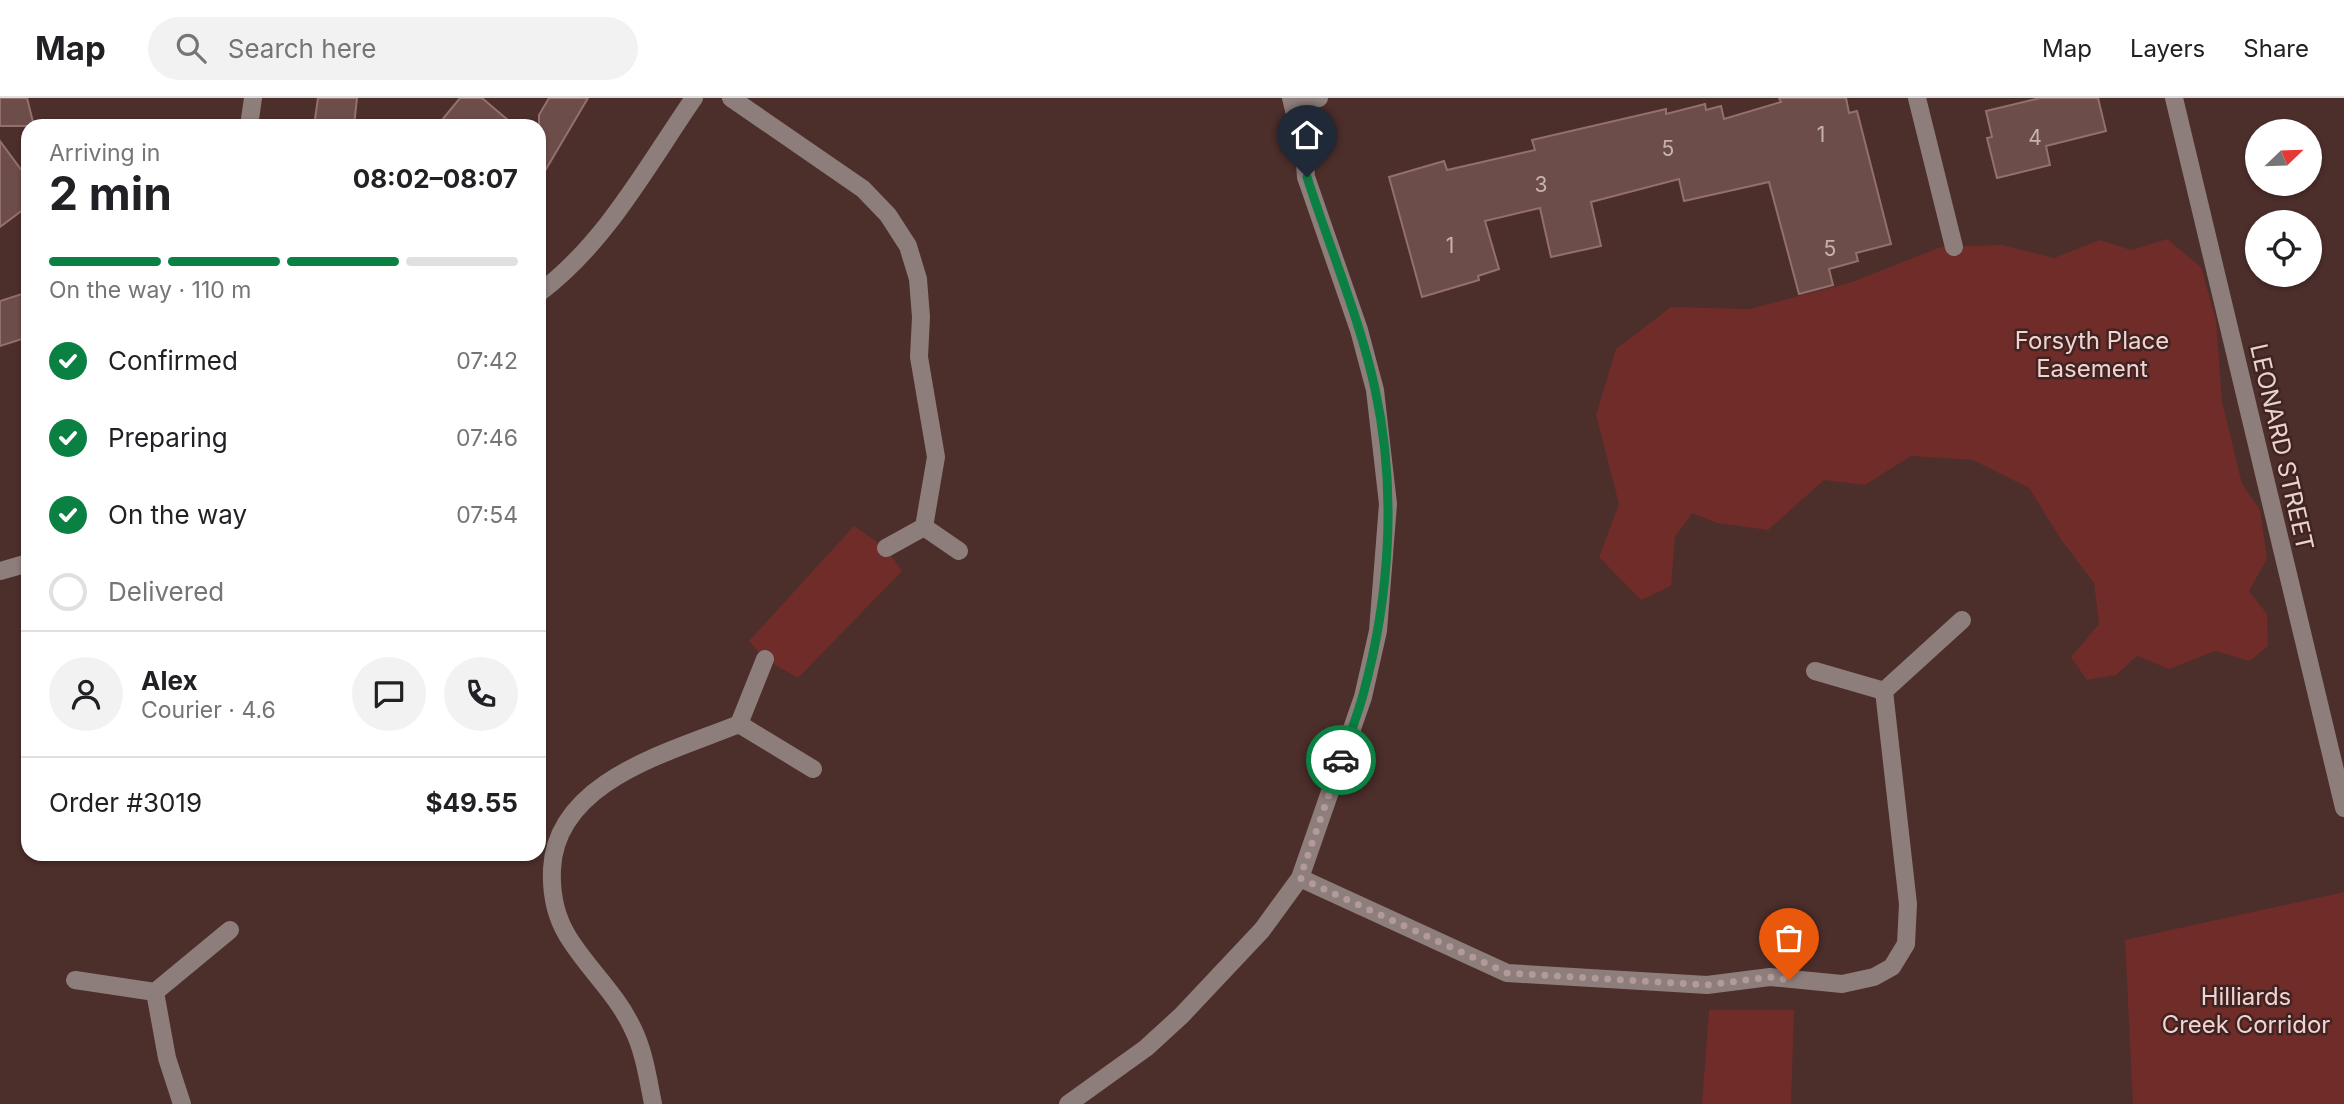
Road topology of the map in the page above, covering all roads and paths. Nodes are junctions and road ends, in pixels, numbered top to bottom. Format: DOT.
graph roads {
  1 [pos="253,98"];
  2 [pos="694,98"];
  3 [pos="731,98"];
  4 [pos="1319,98"];
  5 [pos="1917,98"];
  6 [pos="2174,98"];
  7 [pos="1291,100"];
  8 [pos="250,119"];
  9 [pos="1954,247"];
  10 [pos="546,287"];
  11 [pos="924,527"];
  12 [pos="886,548"];
  13 [pos="960,551"];
  14 [pos="21,565"];
  15 [pos="0,570"];
  16 [pos="1962,620"];
  17 [pos="765,659"];
  18 [pos="1815,671"];
  19 [pos="1884,691"];
  20 [pos="739,724"];
  21 [pos="813,769"];
  22 [pos="2344,808"];
  23 [pos="1300,878"];
  24 [pos="230,930"];
  25 [pos="75,980"];
  26 [pos="155,992"];
  27 [pos="182,1104"];
  28 [pos="653,1104"];
  29 [pos="1068,1104"];
  1 -- 8 [label="street"];
  2 -- 10 [label="street"];
  3 -- 11 [label="street"];
  4 -- 7 [label="street"];
  5 -- 9 [label="street"];
  6 -- 22 [label="street, LEONARD STREET"];
  7 -- 23 [label="street"];
  11 -- 12 [label="street"];
  11 -- 13 [label="street"];
  14 -- 15 [label="street"];
  16 -- 19 [label="street"];
  17 -- 20 [label="street"];
  18 -- 19 [label="street"];
  19 -- 23 [label="street"];
  20 -- 21 [label="street"];
  20 -- 28 [label="street"];
  23 -- 29 [label="street"];
  24 -- 26 [label="street"];
  25 -- 26 [label="street"];
  26 -- 27 [label="street"];
}
